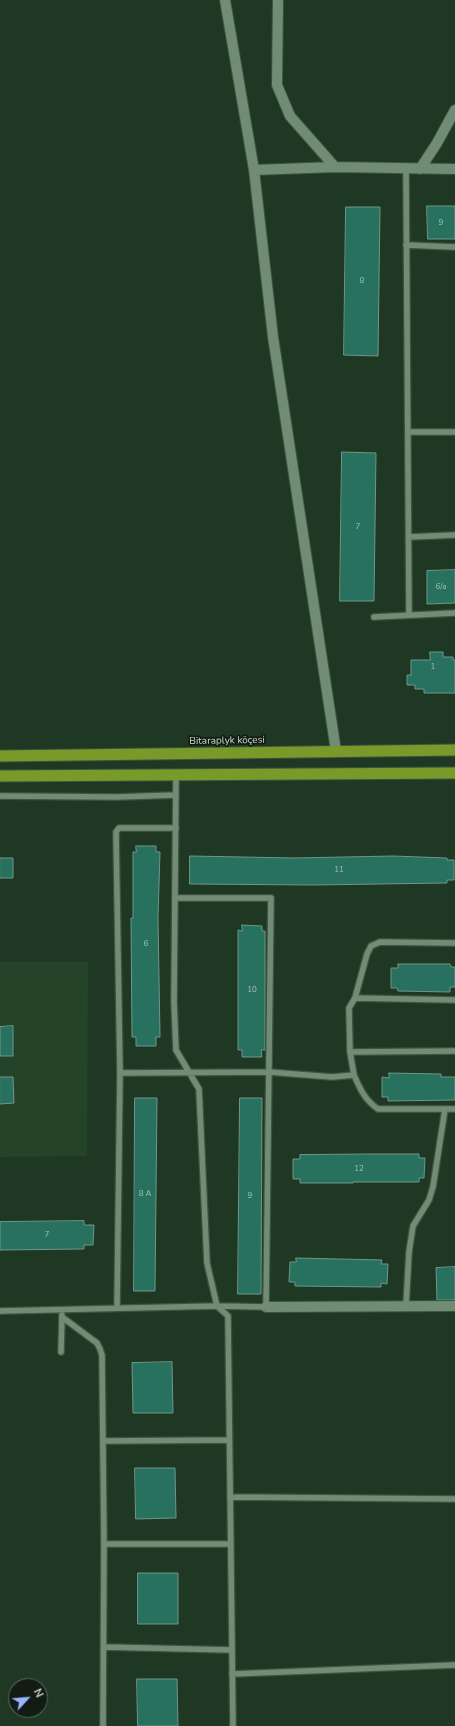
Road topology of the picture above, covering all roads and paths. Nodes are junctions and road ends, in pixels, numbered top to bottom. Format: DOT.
graph roads {
  1 [pos="225,0"];
  2 [pos="278,0"];
  3 [pos="455,110"];
  4 [pos="336,167"];
  5 [pos="406,169"];
  6 [pos="420,169"];
  7 [pos="455,169"];
  8 [pos="254,170"];
  9 [pos="406,245"];
  10 [pos="455,247"];
  11 [pos="408,432"];
  12 [pos="455,432"];
  13 [pos="455,535"];
  14 [pos="409,537"];
  15 [pos="455,613"];
  16 [pos="409,615"];
  17 [pos="374,617"];
  18 [pos="455,750"];
  19 [pos="336,751"];
  20 [pos="0,756"];
  21 [pos="455,772"];
  22 [pos="176,775"];
  23 [pos="0,776"];
  24 [pos="176,795"];
  25 [pos="0,796"];
  26 [pos="176,828"];
  27 [pos="175,898"];
  28 [pos="455,943"];
  29 [pos="355,998"];
  30 [pos="455,1000"];
  31 [pos="455,1051"];
  32 [pos="350,1052"];
  33 [pos="189,1072"];
  34 [pos="269,1072"];
  35 [pos="120,1073"];
  36 [pos="354,1075"];
  37 [pos="445,1109"];
  38 [pos="455,1109"];
  39 [pos="217,1306"];
  40 [pos="266,1306"];
  41 [pos="406,1306"];
  42 [pos="455,1306"];
  43 [pos="117,1308"];
  44 [pos="62,1309"];
  45 [pos="0,1310"];
  46 [pos="62,1317"];
  47 [pos="61,1352"];
  48 [pos="229,1440"];
  49 [pos="103,1441"];
  50 [pos="230,1497"];
  51 [pos="455,1500"];
  52 [pos="104,1544"];
  53 [pos="230,1544"];
  54 [pos="104,1647"];
  55 [pos="232,1650"];
  56 [pos="455,1665"];
  57 [pos="232,1674"];
  58 [pos="103,1726"];
  59 [pos="233,1726"];
  1 -- 8 [label="street"];
  2 -- 4 [label="street"];
  3 -- 6 [label="street"];
  4 -- 5 [label="street"];
  4 -- 8 [label="street"];
  5 -- 6 [label="street"];
  5 -- 9 [label="lane"];
  6 -- 7 [label="street"];
  8 -- 19 [label="street"];
  9 -- 10 [label="lane"];
  9 -- 11 [label="lane"];
  11 -- 12 [label="lane"];
  11 -- 14 [label="lane"];
  13 -- 14 [label="lane"];
  14 -- 16 [label="lane"];
  15 -- 16 [label="lane"];
  16 -- 17 [label="lane"];
  18 -- 19 [label="highway, Bitaraplyk köçesi"];
  19 -- 20 [label="highway, Bitaraplyk köçesi"];
  21 -- 22 [label="highway"];
  22 -- 23 [label="highway"];
  22 -- 24 [label="lane"];
  24 -- 25 [label="lane"];
  24 -- 26 [label="lane"];
  26 -- 27 [label="lane"];
  26 -- 35 [label="lane"];
  27 -- 33 [label="lane"];
  27 -- 34 [label="lane"];
  28 -- 29 [label="lane"];
  29 -- 30 [label="lane"];
  29 -- 32 [label="lane"];
  31 -- 32 [label="lane"];
  32 -- 36 [label="lane"];
  33 -- 34 [label="lane"];
  33 -- 35 [label="lane"];
  33 -- 39 [label="lane"];
  34 -- 36 [label="lane"];
  34 -- 40 [label="lane"];
  35 -- 43 [label="lane"];
  36 -- 37 [label="lane"];
  37 -- 38 [label="lane"];
  37 -- 41 [label="lane"];
  39 -- 40 [label="lane"];
  39 -- 43 [label="lane"];
  39 -- 48 [label="lane"];
  40 -- 41 [label="street"];
  41 -- 42 [label="street"];
  43 -- 44 [label="lane"];
  44 -- 45 [label="lane"];
  44 -- 46 [label="lane"];
  46 -- 47 [label="lane"];
  46 -- 49 [label="lane"];
  48 -- 49 [label="lane"];
  48 -- 50 [label="lane"];
  49 -- 52 [label="lane"];
  50 -- 51 [label="lane"];
  50 -- 53 [label="lane"];
  52 -- 53 [label="lane"];
  52 -- 54 [label="lane"];
  53 -- 55 [label="lane"];
  54 -- 55 [label="lane"];
  54 -- 58 [label="lane"];
  55 -- 57 [label="lane"];
  56 -- 57 [label="lane"];
  57 -- 59 [label="lane"];
}
